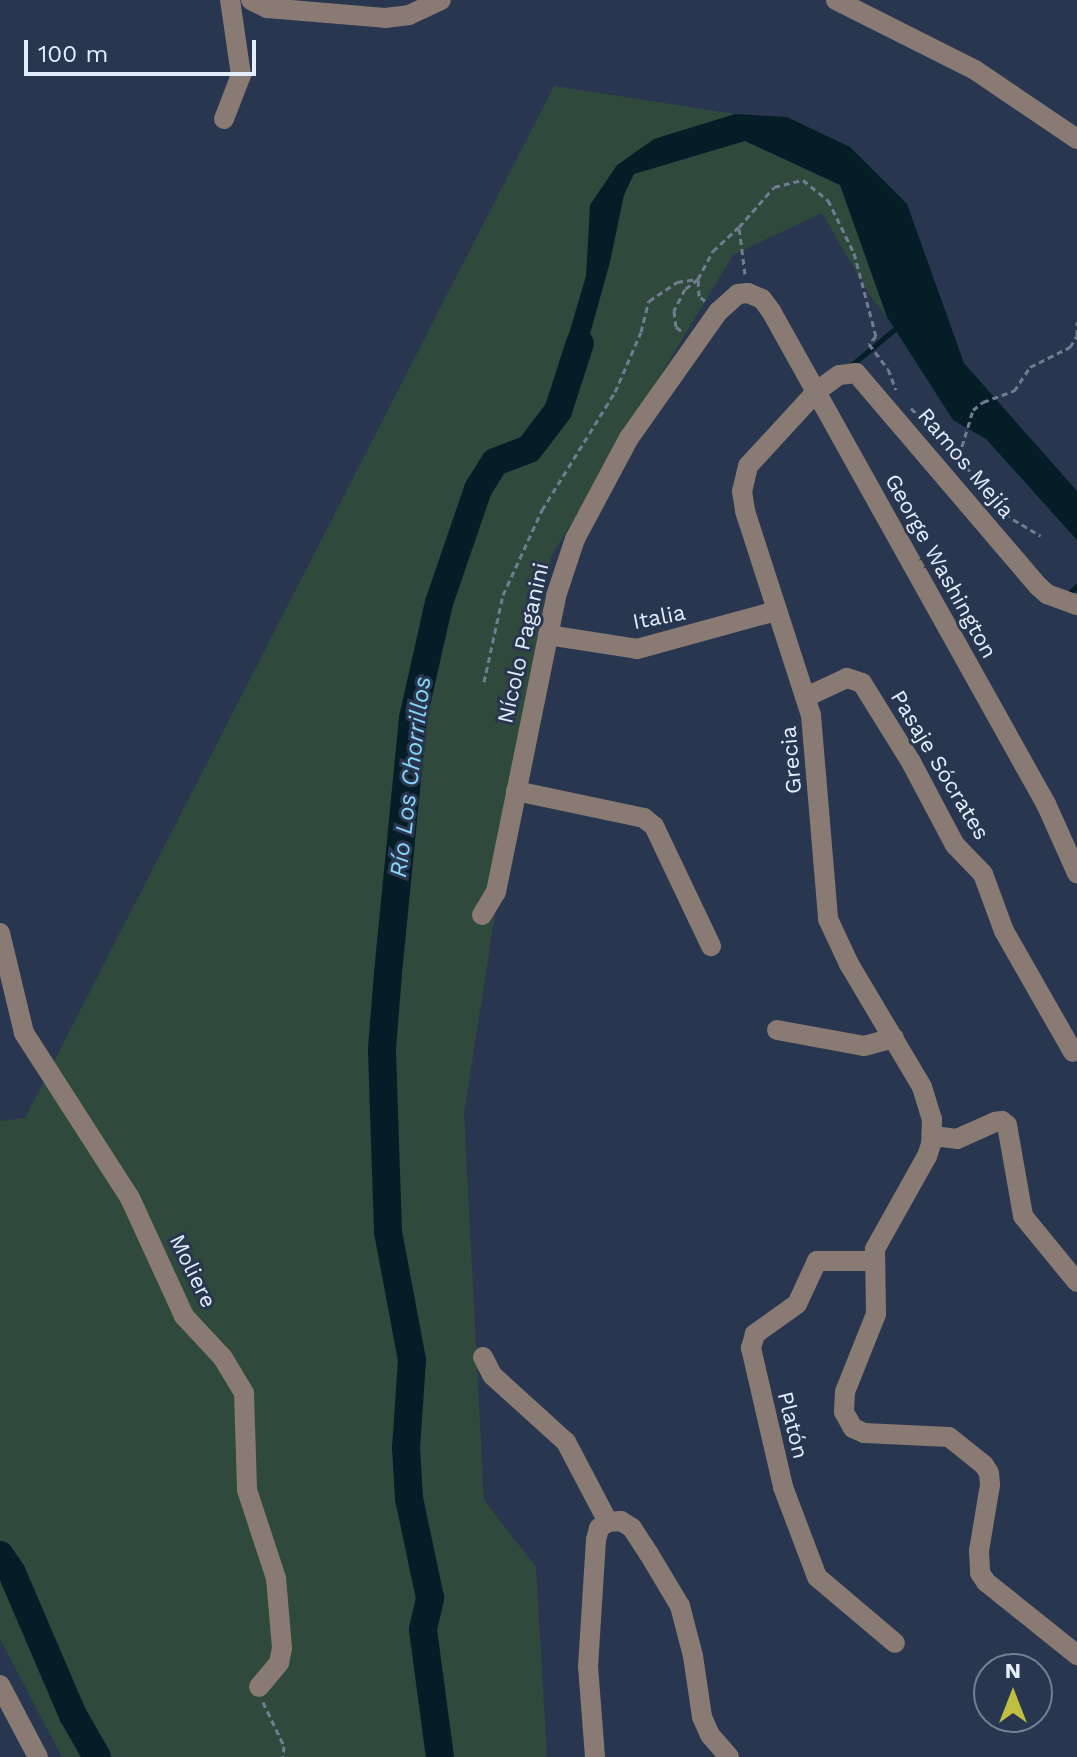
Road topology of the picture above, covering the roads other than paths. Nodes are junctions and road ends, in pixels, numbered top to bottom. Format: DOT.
graph roads {
  1 [pos="230,0"];
  2 [pos="251,0"];
  3 [pos="441,0"];
  4 [pos="836,0"];
  5 [pos="412,8"];
  6 [pos="224,119"];
  7 [pos="1077,139"];
  8 [pos="748,293"];
  9 [pos="816,392"];
  10 [pos="1077,605"];
  11 [pos="776,611"];
  12 [pos="548,635"];
  13 [pos="806,697"];
  14 [pos="516,791"];
  15 [pos="1077,873"];
  16 [pos="482,915"];
  17 [pos="0,933"];
  18 [pos="711,946"];
  19 [pos="777,1030"];
  20 [pos="894,1038"];
  21 [pos="1073,1052"];
  22 [pos="933,1136"];
  23 [pos="873,1261"];
  24 [pos="1077,1282"];
  25 [pos="483,1357"];
  26 [pos="608,1522"];
  27 [pos="895,1643"];
  28 [pos="1077,1655"];
  29 [pos="0,1685"];
  30 [pos="259,1687"];
  31 [pos="38,1757"];
  32 [pos="595,1757"];
  33 [pos="729,1757"];
  1 -- 6 [label="street"];
  2 -- 5 [label="street"];
  3 -- 5 [label="street"];
  4 -- 7 [label="street"];
  8 -- 9 [label="street, George Washington"];
  8 -- 12 [label="street, Nícolo Paganini"];
  9 -- 10 [label="street, Ramos Mejía"];
  9 -- 11 [label="street, Grecia"];
  9 -- 15 [label="street, George Washington"];
  11 -- 12 [label="street, Italia"];
  11 -- 13 [label="street, Grecia"];
  12 -- 14 [label="street, Nícolo Paganini"];
  13 -- 20 [label="street, Grecia"];
  13 -- 21 [label="street, Pasaje Sócrates"];
  14 -- 16 [label="street, Nícolo Paganini"];
  14 -- 18 [label="street"];
  17 -- 30 [label="street, Moliere"];
  19 -- 20 [label="street"];
  20 -- 22 [label="street, Grecia"];
  22 -- 23 [label="street"];
  22 -- 24 [label="street"];
  23 -- 27 [label="street, Platón"];
  23 -- 28 [label="street"];
  25 -- 26 [label="street"];
  26 -- 32 [label="street"];
  26 -- 33 [label="street"];
  29 -- 31 [label="street"];
}
